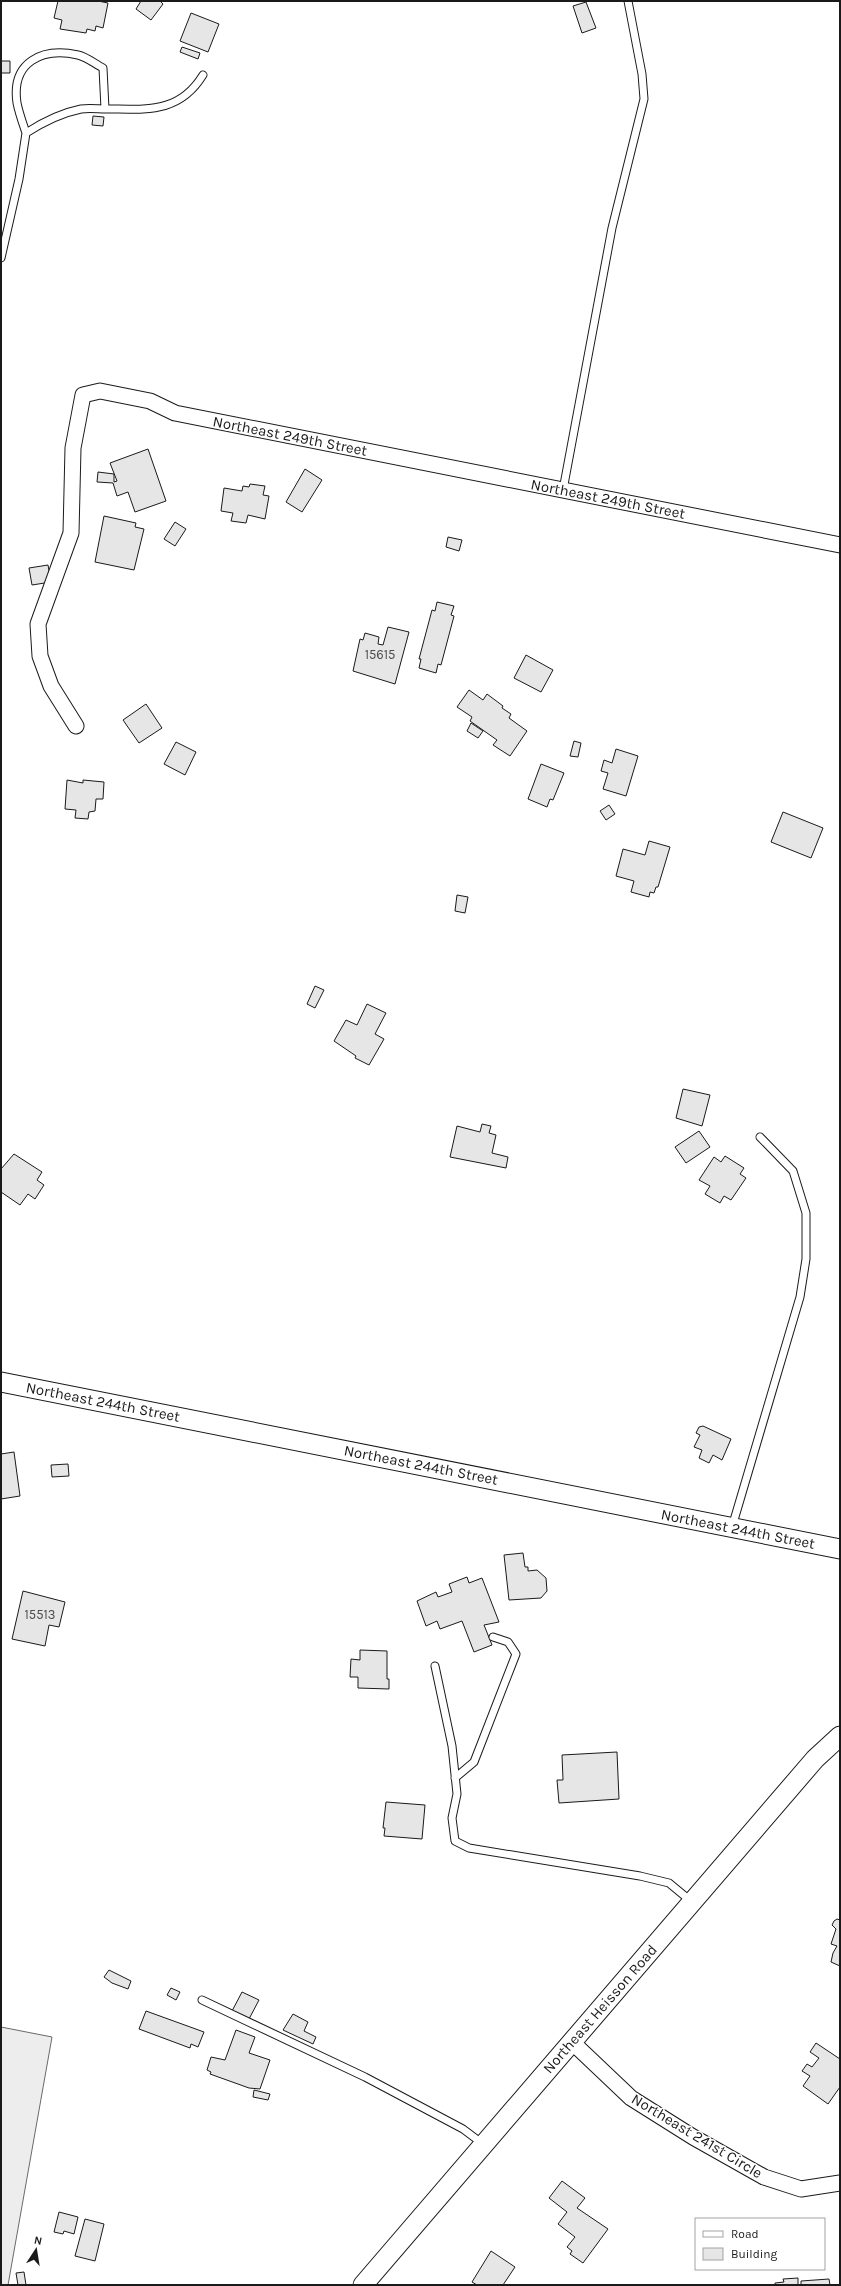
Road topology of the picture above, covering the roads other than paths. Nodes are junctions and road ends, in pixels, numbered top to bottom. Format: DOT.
graph roads {
  1 [pos="628,1"];
  2 [pos="203,75"];
  3 [pos="105,109"];
  4 [pos="26,133"];
  5 [pos="1,258"];
  6 [pos="563,490"];
  7 [pos="840,545"];
  8 [pos="76,726"];
  9 [pos="760,1137"];
  10 [pos="1,1382"];
  11 [pos="732,1527"];
  12 [pos="840,1549"];
  13 [pos="493,1637"];
  14 [pos="435,1666"];
  15 [pos="840,1736"];
  16 [pos="455,1778"];
  17 [pos="692,1902"];
  18 [pos="202,2000"];
  19 [pos="572,2042"];
  20 [pos="483,2144"];
  21 [pos="840,2183"];
  22 [pos="364,2285"];
  1 -- 6 [label="lane"];
  2 -- 3 [label="lane"];
  3 -- 4 [label="lane"];
  3 -- 4 [label="lane"];
  4 -- 5 [label="lane"];
  6 -- 7 [label="street, Northeast 249th Street"];
  6 -- 8 [label="street, Northeast 249th Street"];
  9 -- 11 [label="lane"];
  10 -- 11 [label="street, Northeast 244th Street"];
  11 -- 12 [label="street, Northeast 244th Street"];
  13 -- 16 [label="lane"];
  14 -- 16 [label="lane"];
  15 -- 17 [label="street, Northeast Heisson Road"];
  16 -- 17 [label="lane"];
  17 -- 19 [label="street, Northeast Heisson Road"];
  18 -- 20 [label="lane"];
  19 -- 20 [label="street, Northeast Heisson Road"];
  19 -- 21 [label="street, Northeast 241st Circle"];
  20 -- 22 [label="street, Northeast Heisson Road"];
}
